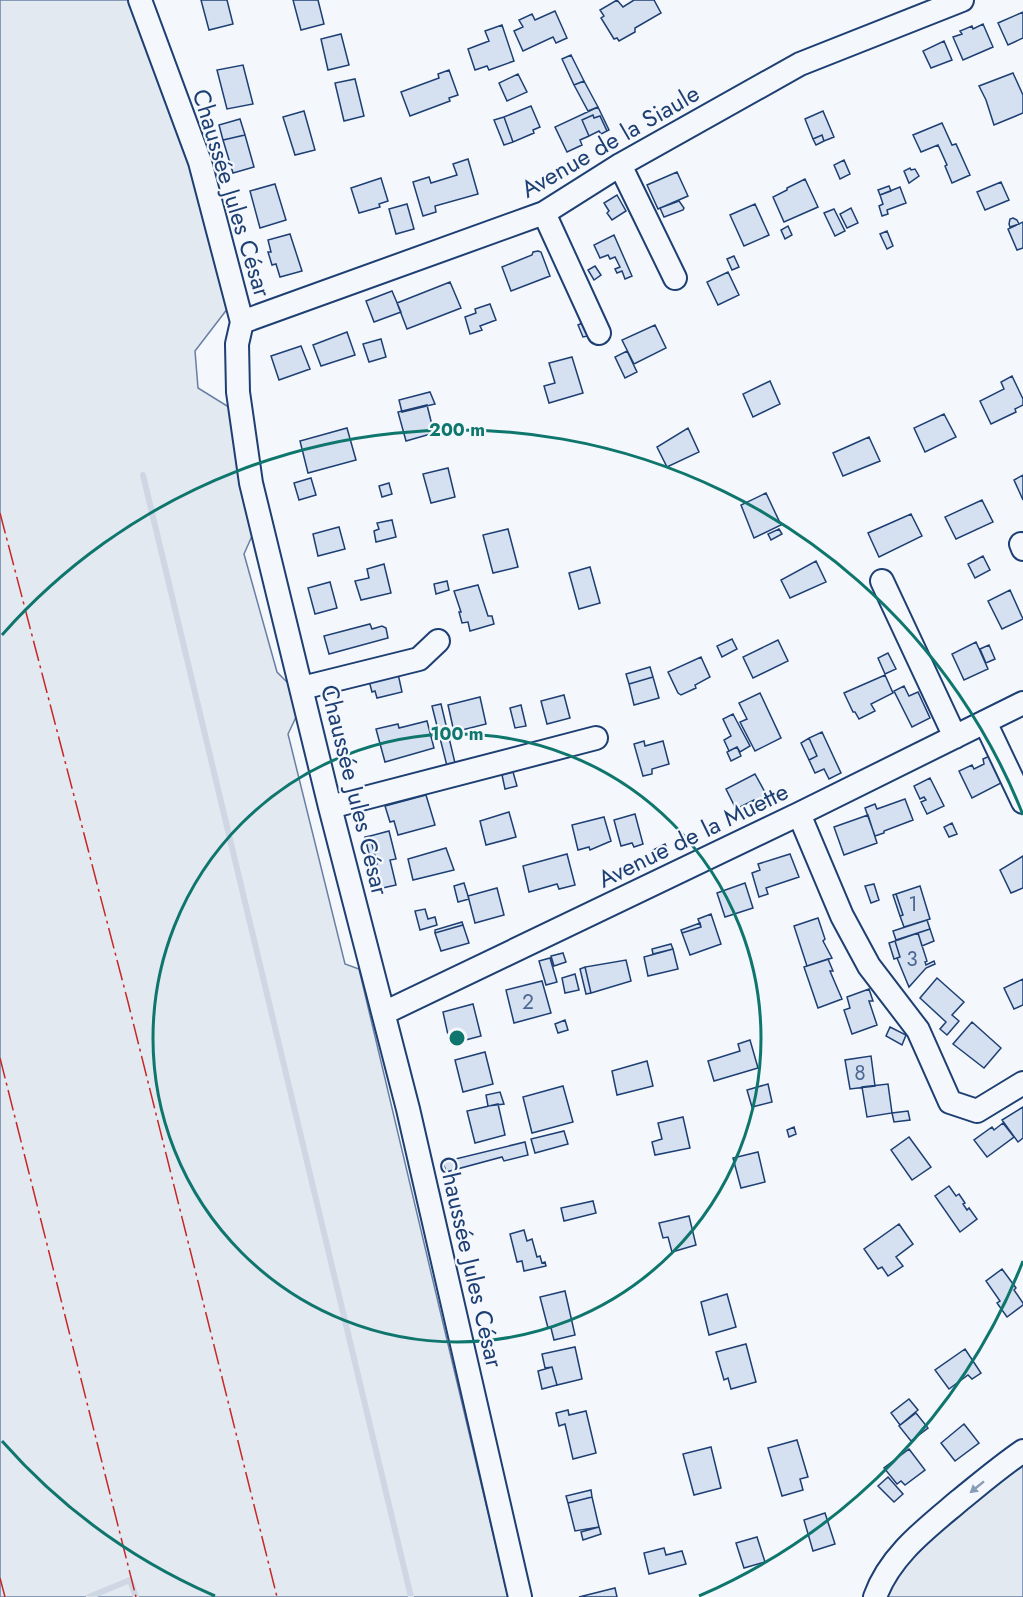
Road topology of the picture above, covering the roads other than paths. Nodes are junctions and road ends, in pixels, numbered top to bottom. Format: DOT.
graph roads {
  1 [pos="140,0"];
  2 [pos="962,0"];
  3 [pos="620,165"];
  4 [pos="544,213"];
  5 [pos="675,278"];
  6 [pos="243,322"];
  7 [pos="599,333"];
  8 [pos="882,581"];
  9 [pos="438,641"];
  10 [pos="302,688"];
  11 [pos="1023,703"];
  12 [pos="985,722"];
  13 [pos="955,737"];
  14 [pos="596,738"];
  15 [pos="1023,802"];
  16 [pos="330,807"];
  17 [pos="799,814"];
  18 [pos="384,1013"];
  19 [pos="1023,1083"];
  20 [pos="1023,1451"];
  21 [pos="520,1597"];
  22 [pos="875,1597"];
  1 -- 6 [label="street, Chaussée Jules César"];
  2 -- 3 [label="street, Avenue de la Siaule"];
  3 -- 4 [label="street, Avenue de la Siaule"];
  3 -- 5 [label="street"];
  4 -- 6 [label="street, Avenue de la Siaule"];
  4 -- 7 [label="street"];
  6 -- 10 [label="street, Chaussée Jules César"];
  8 -- 13 [label="street"];
  9 -- 10 [label="street"];
  10 -- 16 [label="street, Chaussée Jules César"];
  11 -- 12 [label="street, Avenue de la Muette"];
  12 -- 13 [label="street, Avenue de la Muette"];
  12 -- 15 [label="street"];
  13 -- 17 [label="street, Avenue de la Muette"];
  14 -- 16 [label="street"];
  16 -- 18 [label="street, Chaussée Jules César"];
  17 -- 18 [label="street, Avenue de la Muette"];
  17 -- 19 [label="street"];
  18 -- 21 [label="street, Chaussée Jules César"];
  20 -- 22 [label="street, one-way"];
}
